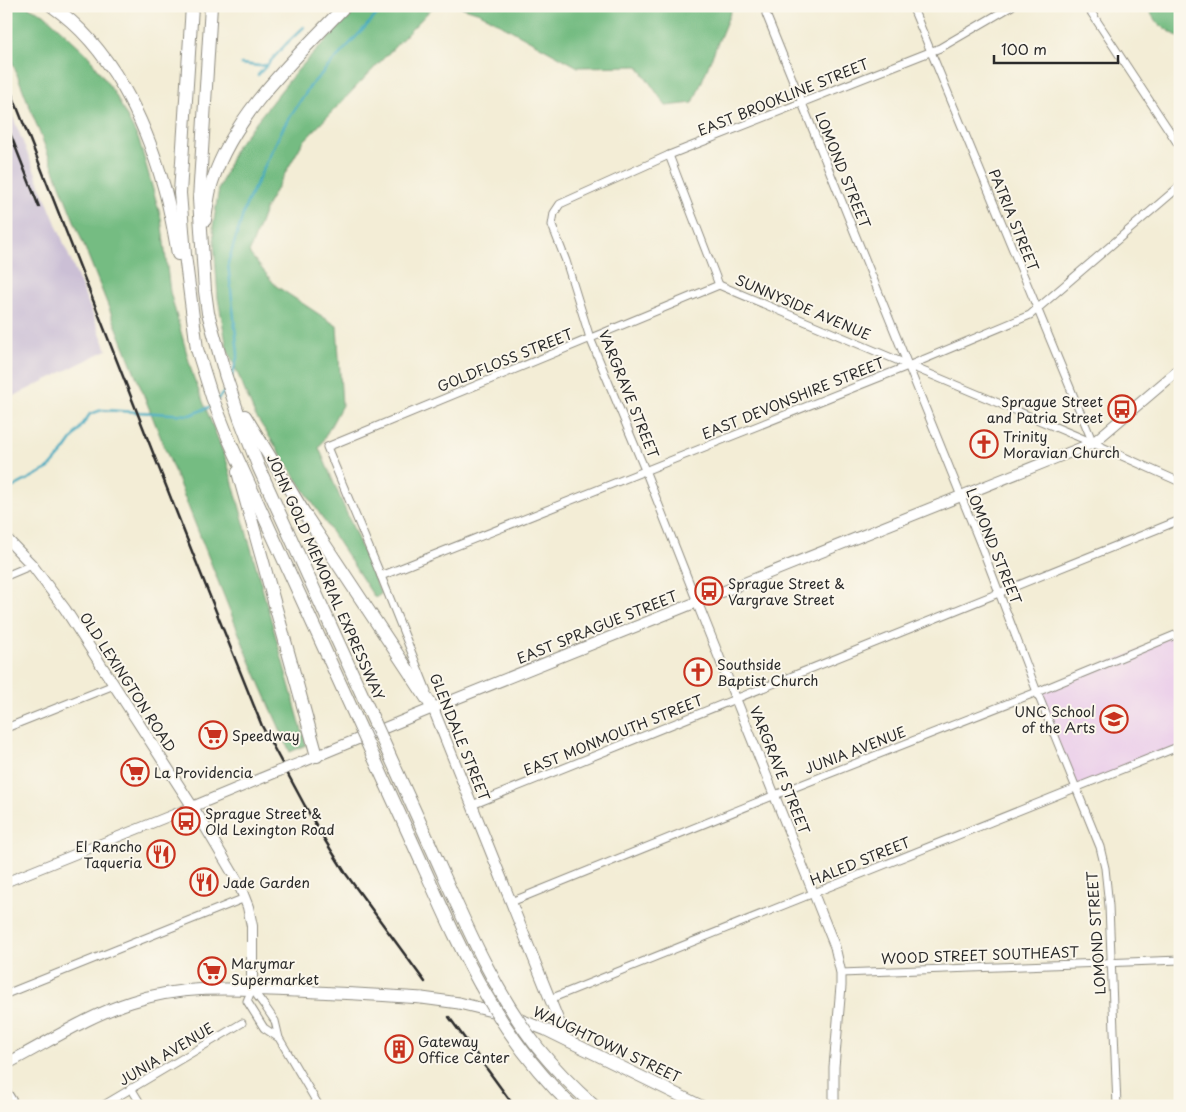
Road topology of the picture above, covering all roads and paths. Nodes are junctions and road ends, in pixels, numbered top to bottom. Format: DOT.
graph roads {
  1 [pos="52,6"];
  2 [pos="192,6"];
  3 [pos="211,6"];
  4 [pos="345,6"];
  5 [pos="912,6"];
  6 [pos="1012,6"];
  7 [pos="1087,6"];
  8 [pos="766,14"];
  9 [pos="931,51"];
  10 [pos="802,103"];
  11 [pos="1180,148"];
  12 [pos="669,155"];
  13 [pos="1180,186"];
  14 [pos="560,204"];
  15 [pos="202,239"];
  16 [pos="719,285"];
  17 [pos="1037,309"];
  18 [pos="194,329"];
  19 [pos="590,338"];
  20 [pos="908,366"];
  21 [pos="1180,369"];
  22 [pos="242,416"];
  23 [pos="229,440"];
  24 [pos="1093,443"];
  25 [pos="327,447"];
  26 [pos="645,470"];
  27 [pos="1180,482"];
  28 [pos="961,497"];
  29 [pos="1180,520"];
  30 [pos="6,538"];
  31 [pos="32,566"];
  32 [pos="6,576"];
  33 [pos="382,576"];
  34 [pos="1000,593"];
  35 [pos="697,602"];
  36 [pos="1180,633"];
  37 [pos="114,685"];
  38 [pos="1037,692"];
  39 [pos="736,699"];
  40 [pos="433,708"];
  41 [pos="6,728"];
  42 [pos="1180,746"];
  43 [pos="317,756"];
  44 [pos="1077,787"];
  45 [pos="775,795"];
  46 [pos="472,805"];
  47 [pos="192,806"];
  48 [pos="6,882"];
  49 [pos="814,893"];
  50 [pos="246,898"];
  51 [pos="511,902"];
  52 [pos="1180,960"];
  53 [pos="1112,962"];
  54 [pos="841,974"];
  55 [pos="252,989"];
  56 [pos="6,994"];
  57 [pos="550,999"];
  58 [pos="242,1023"];
  59 [pos="279,1038"];
  60 [pos="566,1038"];
  61 [pos="6,1064"];
  62 [pos="131,1088"];
  63 [pos="6,1090"];
  64 [pos="16,1106"];
  65 [pos="102,1106"];
  66 [pos="142,1106"];
  67 [pos="319,1106"];
  68 [pos="572,1106"];
  69 [pos="594,1106"];
  70 [pos="702,1106"];
  71 [pos="834,1106"];
  72 [pos="1117,1106"];
  1 -- 18 [label="highway"];
  2 -- 18 [label="highway"];
  3 -- 15 [label="highway"];
  4 -- 15 [label="highway"];
  5 -- 9 [label="street, PATRIA STREET"];
  6 -- 9 [label="street, EAST BROOKLINE STREET"];
  7 -- 11 [label="street"];
  8 -- 10 [label="street, LOMOND STREET"];
  9 -- 10 [label="street, EAST BROOKLINE STREET"];
  9 -- 17 [label="street, PATRIA STREET"];
  10 -- 12 [label="street, EAST BROOKLINE STREET"];
  10 -- 20 [label="street, LOMOND STREET"];
  12 -- 14 [label="street, EAST BROOKLINE STREET"];
  12 -- 16 [label="street"];
  13 -- 17 [label="street, EAST DEVONSHIRE STREET"];
  14 -- 19 [label="street, VARGRAVE STREET"];
  15 -- 22 [label="highway"];
  16 -- 19 [label="street, GOLDFLOSS STREET"];
  16 -- 20 [label="street, SUNNYSIDE AVENUE"];
  17 -- 20 [label="street, EAST DEVONSHIRE STREET"];
  17 -- 24 [label="street, PATRIA STREET"];
  18 -- 23 [label="highway"];
  19 -- 25 [label="street, GOLDFLOSS STREET"];
  19 -- 26 [label="street, VARGRAVE STREET"];
  20 -- 24 [label="street, SUNNYSIDE AVENUE"];
  20 -- 26 [label="street, EAST DEVONSHIRE STREET"];
  20 -- 28 [label="street, LOMOND STREET"];
  21 -- 24 [label="main road, EAST SPRAGUE STREET"];
  22 -- 40 [label="highway"];
  22 -- 69 [label="highway, JOHN GOLD MEMORIAL EXPRESSWAY, bridge"];
  23 -- 43 [label="highway"];
  23 -- 68 [label="highway, bridge"];
  24 -- 27 [label="street, SUNNYSIDE AVENUE"];
  24 -- 28 [label="main road, EAST SPRAGUE STREET"];
  25 -- 33 [label="street, GLENDALE STREET"];
  26 -- 33 [label="street, EAST DEVONSHIRE STREET"];
  26 -- 35 [label="street, VARGRAVE STREET"];
  28 -- 34 [label="street, LOMOND STREET"];
  28 -- 35 [label="main road, EAST SPRAGUE STREET"];
  29 -- 34 [label="street, EAST MONMOUTH STREET"];
  30 -- 31 [label="main road, OLD LEXINGTON ROAD"];
  31 -- 32 [label="street"];
  31 -- 37 [label="main road, OLD LEXINGTON ROAD"];
  33 -- 40 [label="street, GLENDALE STREET"];
  34 -- 38 [label="street, LOMOND STREET"];
  34 -- 39 [label="street, EAST MONMOUTH STREET"];
  35 -- 39 [label="street, VARGRAVE STREET"];
  35 -- 40 [label="main road, EAST SPRAGUE STREET"];
  36 -- 38 [label="street, JUNIA AVENUE"];
  37 -- 41 [label="street"];
  37 -- 47 [label="main road, OLD LEXINGTON ROAD"];
  38 -- 44 [label="street, LOMOND STREET"];
  38 -- 45 [label="street, JUNIA AVENUE"];
  39 -- 45 [label="street, VARGRAVE STREET"];
  39 -- 46 [label="street, EAST MONMOUTH STREET"];
  40 -- 43 [label="main road, EAST SPRAGUE STREET"];
  40 -- 46 [label="main road, GLENDALE STREET"];
  42 -- 44 [label="street, HALED STREET"];
  43 -- 47 [label="main road, EAST SPRAGUE STREET, bridge"];
  44 -- 49 [label="street, HALED STREET"];
  44 -- 53 [label="street, LOMOND STREET"];
  45 -- 49 [label="street, VARGRAVE STREET"];
  45 -- 51 [label="street, JUNIA AVENUE"];
  46 -- 51 [label="main road, GLENDALE STREET"];
  47 -- 48 [label="street, EAST SPRAGUE STREET"];
  47 -- 50 [label="main road, OLD LEXINGTON ROAD"];
  49 -- 54 [label="street, VARGRAVE STREET"];
  49 -- 57 [label="street, HALED STREET"];
  50 -- 55 [label="main road, OLD LEXINGTON ROAD"];
  50 -- 56 [label="street"];
  51 -- 57 [label="main road, GLENDALE STREET"];
  52 -- 53 [label="street, WOOD STREET SOUTHEAST"];
  53 -- 54 [label="street, WOOD STREET SOUTHEAST"];
  53 -- 72 [label="street, LOMOND STREET"];
  54 -- 71 [label="street, VARGRAVE STREET"];
  55 -- 59 [label="street, OLD LEXINGTON ROAD"];
  55 -- 59 [label="street, OLD LEXINGTON ROAD"];
  55 -- 60 [label="main road, WAUGHTOWN STREET, bridge"];
  55 -- 61 [label="main road, WAUGHTOWN STREET"];
  57 -- 60 [label="main road, GLENDALE STREET"];
  58 -- 62 [label="street, JUNIA AVENUE"];
  59 -- 67 [label="street, OLD LEXINGTON ROAD"];
  60 -- 70 [label="main road, WAUGHTOWN STREET"];
  62 -- 65 [label="street, JUNIA AVENUE"];
  62 -- 66 [label="street"];
  63 -- 64 [label="street"];
}
